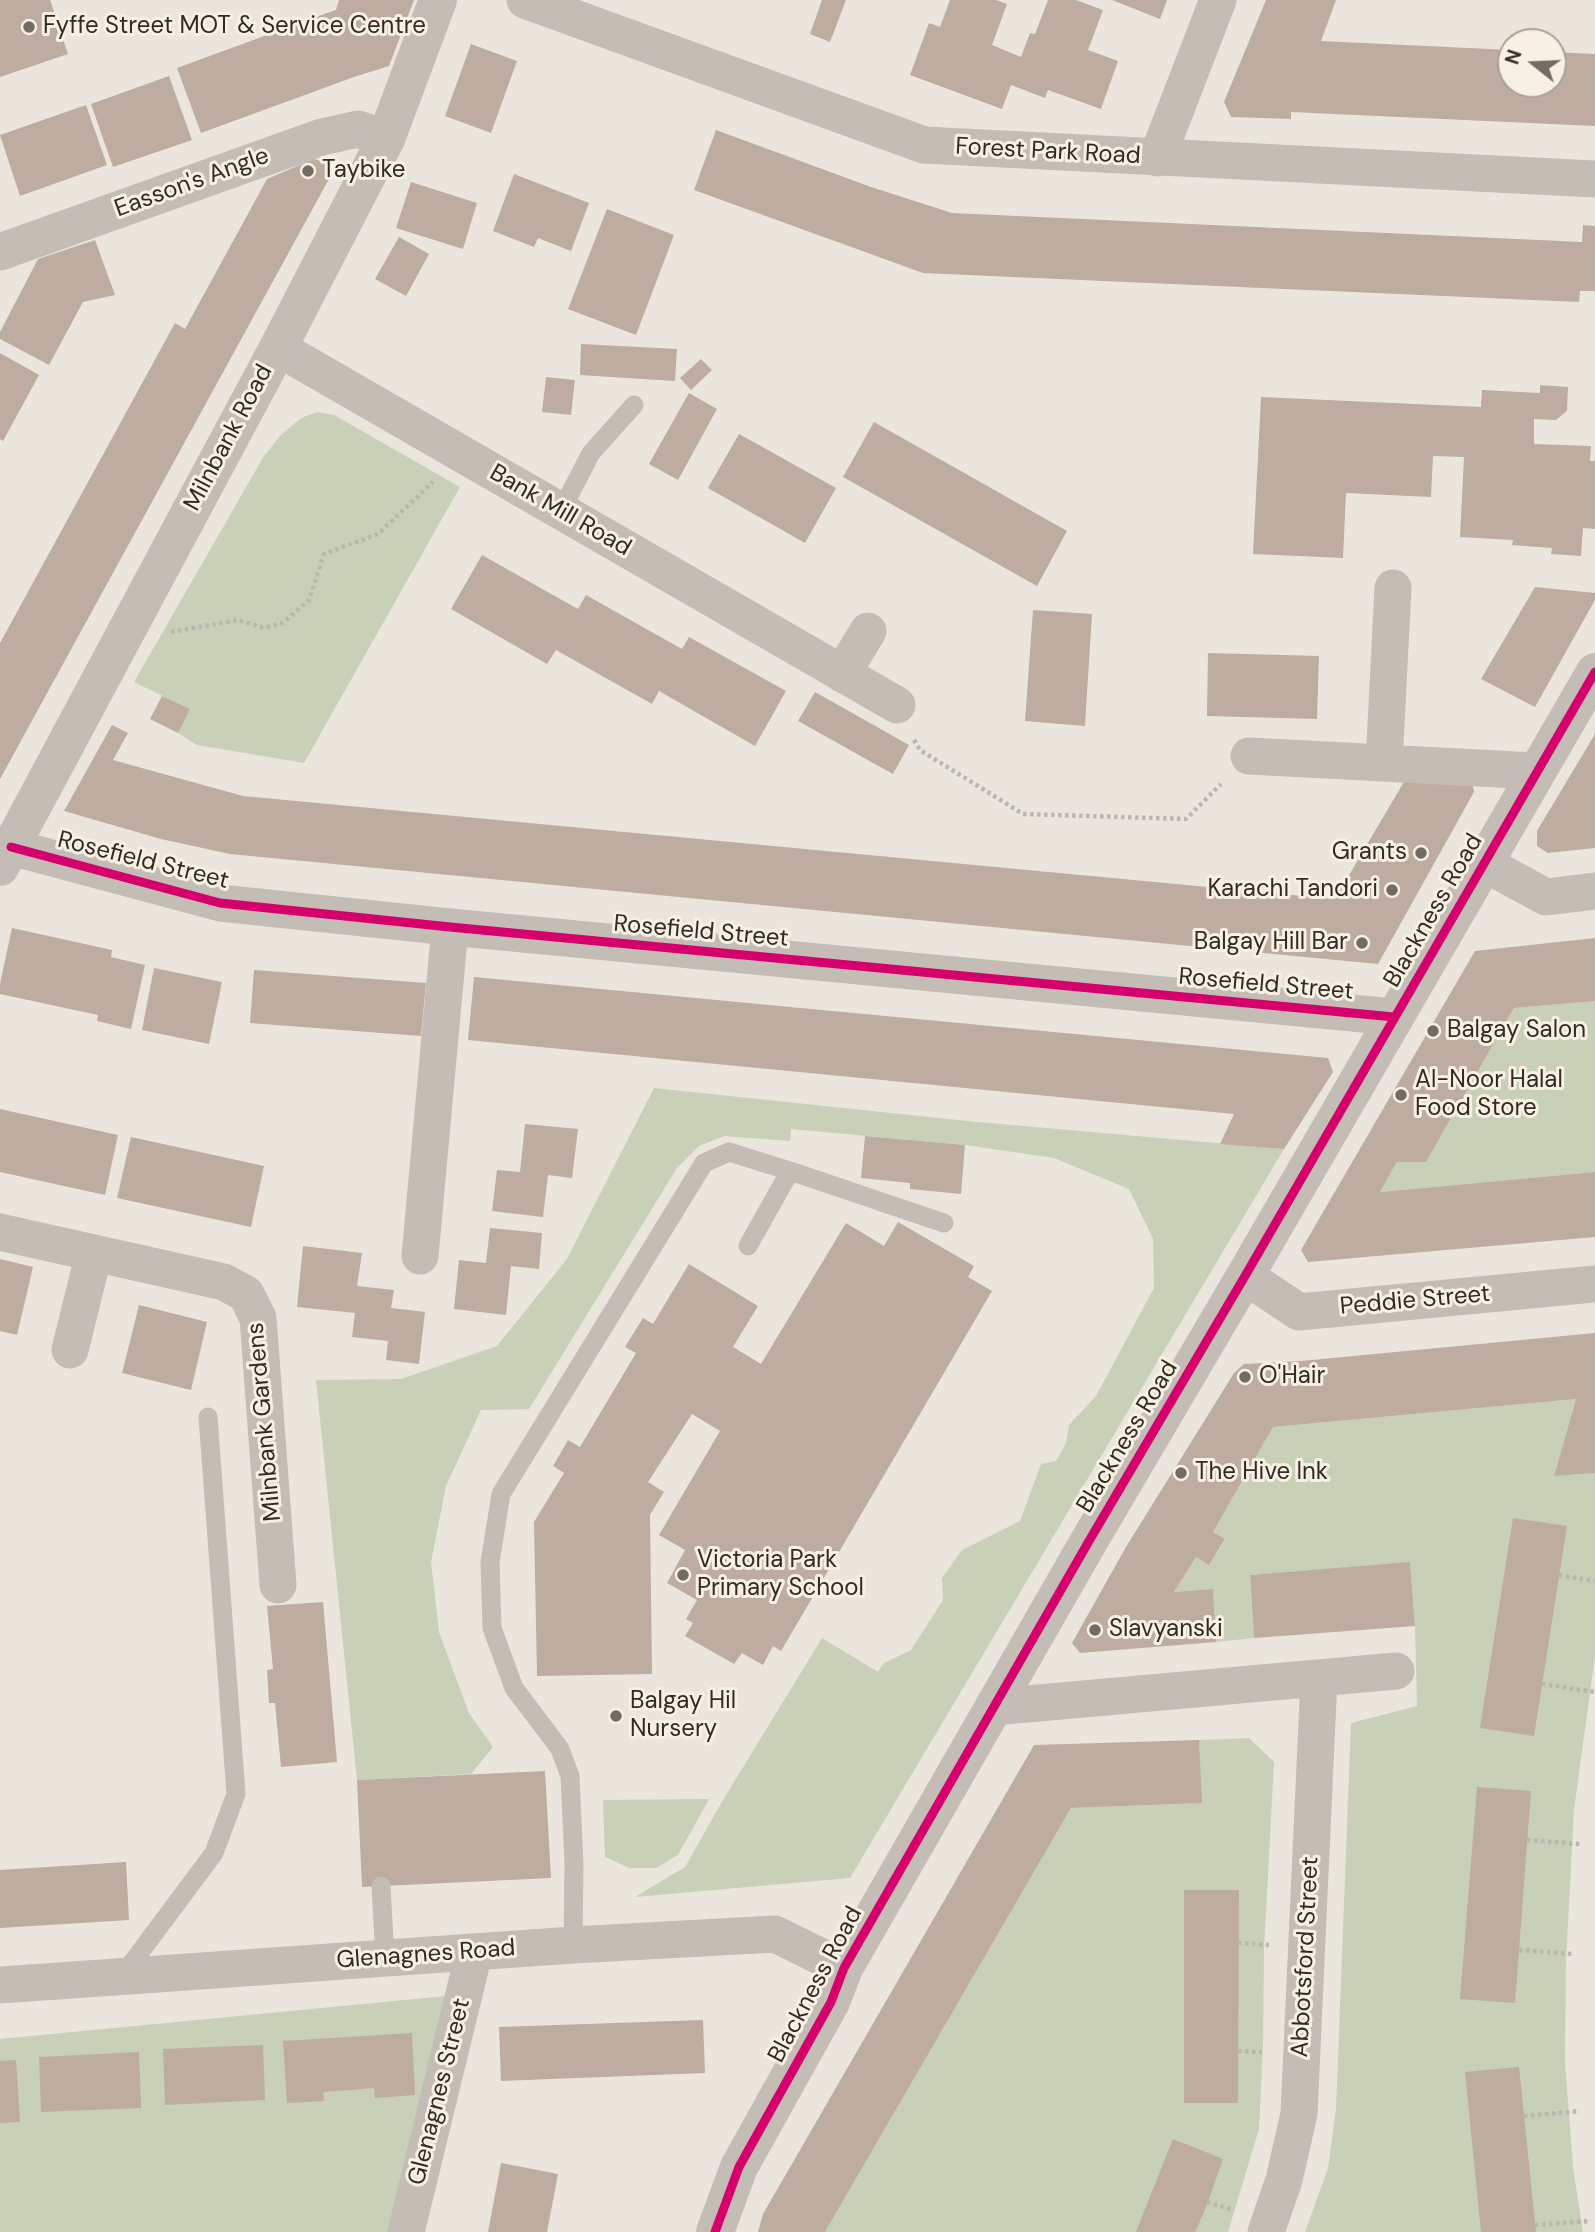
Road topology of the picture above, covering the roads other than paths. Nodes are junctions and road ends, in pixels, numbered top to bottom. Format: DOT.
graph roads {
  1 [pos="438,0"];
  2 [pos="525,0"];
  3 [pos="1218,0"];
  4 [pos="386,139"];
  5 [pos="1157,158"];
  6 [pos="1595,179"];
  7 [pos="0,252"];
  8 [pos="278,348"];
  9 [pos="634,405"];
  10 [pos="561,511"];
  11 [pos="1393,588"];
  12 [pos="868,631"];
  13 [pos="1595,672"];
  14 [pos="842,674"];
  15 [pos="897,705"];
  16 [pos="1248,756"];
  17 [pos="1384,763"];
  18 [pos="1536,771"];
  19 [pos="6,857"];
  20 [pos="1485,864"];
  21 [pos="1595,891"];
  22 [pos="450,927"];
  23 [pos="1394,1017"];
  24 [pos="790,1171"];
  25 [pos="944,1223"];
  26 [pos="0,1232"];
  27 [pos="748,1247"];
  28 [pos="94,1253"];
  29 [pos="420,1256"];
  30 [pos="1245,1276"];
  31 [pos="1595,1283"];
  32 [pos="70,1350"];
  33 [pos="208,1417"];
  34 [pos="278,1585"];
  35 [pos="1396,1671"];
  36 [pos="1319,1678"];
  37 [pos="994,1707"];
  38 [pos="381,1886"];
  39 [pos="573,1945"];
  40 [pos="474,1953"];
  41 [pos="385,1958"];
  42 [pos="844,1968"];
  43 [pos="123,1975"];
  44 [pos="0,1985"];
  45 [pos="1255,2222"];
  46 [pos="406,2232"];
  47 [pos="715,2232"];
  1 -- 4 [label="street, Milnbank Road"];
  2 -- 5 [label="street, Forest Park Road"];
  3 -- 5 [label="street"];
  4 -- 7 [label="street, Easson's Angle"];
  4 -- 8 [label="street, Milnbank Road"];
  5 -- 6 [label="street, Forest Park Road"];
  8 -- 10 [label="street, Bank Mill Road"];
  8 -- 19 [label="street, Milnbank Road"];
  9 -- 10 [label="lane"];
  10 -- 14 [label="street, Bank Mill Road"];
  11 -- 17 [label="street"];
  12 -- 14 [label="street"];
  13 -- 18 [label="street, Blackness Road"];
  14 -- 15 [label="street, Bank Mill Road"];
  16 -- 17 [label="street"];
  17 -- 18 [label="street"];
  18 -- 20 [label="street, Blackness Road"];
  19 -- 22 [label="street, Rosefield Street"];
  20 -- 21 [label="street"];
  20 -- 23 [label="street, Blackness Road"];
  22 -- 23 [label="street, Rosefield Street"];
  22 -- 29 [label="street"];
  23 -- 30 [label="street, Blackness Road"];
  24 -- 25 [label="lane"];
  24 -- 27 [label="lane"];
  24 -- 39 [label="lane"];
  26 -- 28 [label="street, Milnbank Gardens"];
  28 -- 32 [label="street"];
  28 -- 34 [label="street, Milnbank Gardens"];
  30 -- 31 [label="street, Peddie Street"];
  30 -- 37 [label="street, Blackness Road"];
  33 -- 43 [label="lane"];
  35 -- 36 [label="street"];
  36 -- 37 [label="street"];
  36 -- 45 [label="street, Abbotsford Street"];
  37 -- 42 [label="street, Blackness Road"];
  38 -- 41 [label="lane"];
  39 -- 40 [label="street, Glenagnes Road"];
  39 -- 42 [label="street, Glenagnes Road"];
  40 -- 41 [label="street, Glenagnes Road"];
  40 -- 46 [label="street, Glenagnes Street"];
  41 -- 43 [label="street, Glenagnes Road"];
  42 -- 47 [label="street, Blackness Road"];
  43 -- 44 [label="street, Glenagnes Road"];
}
